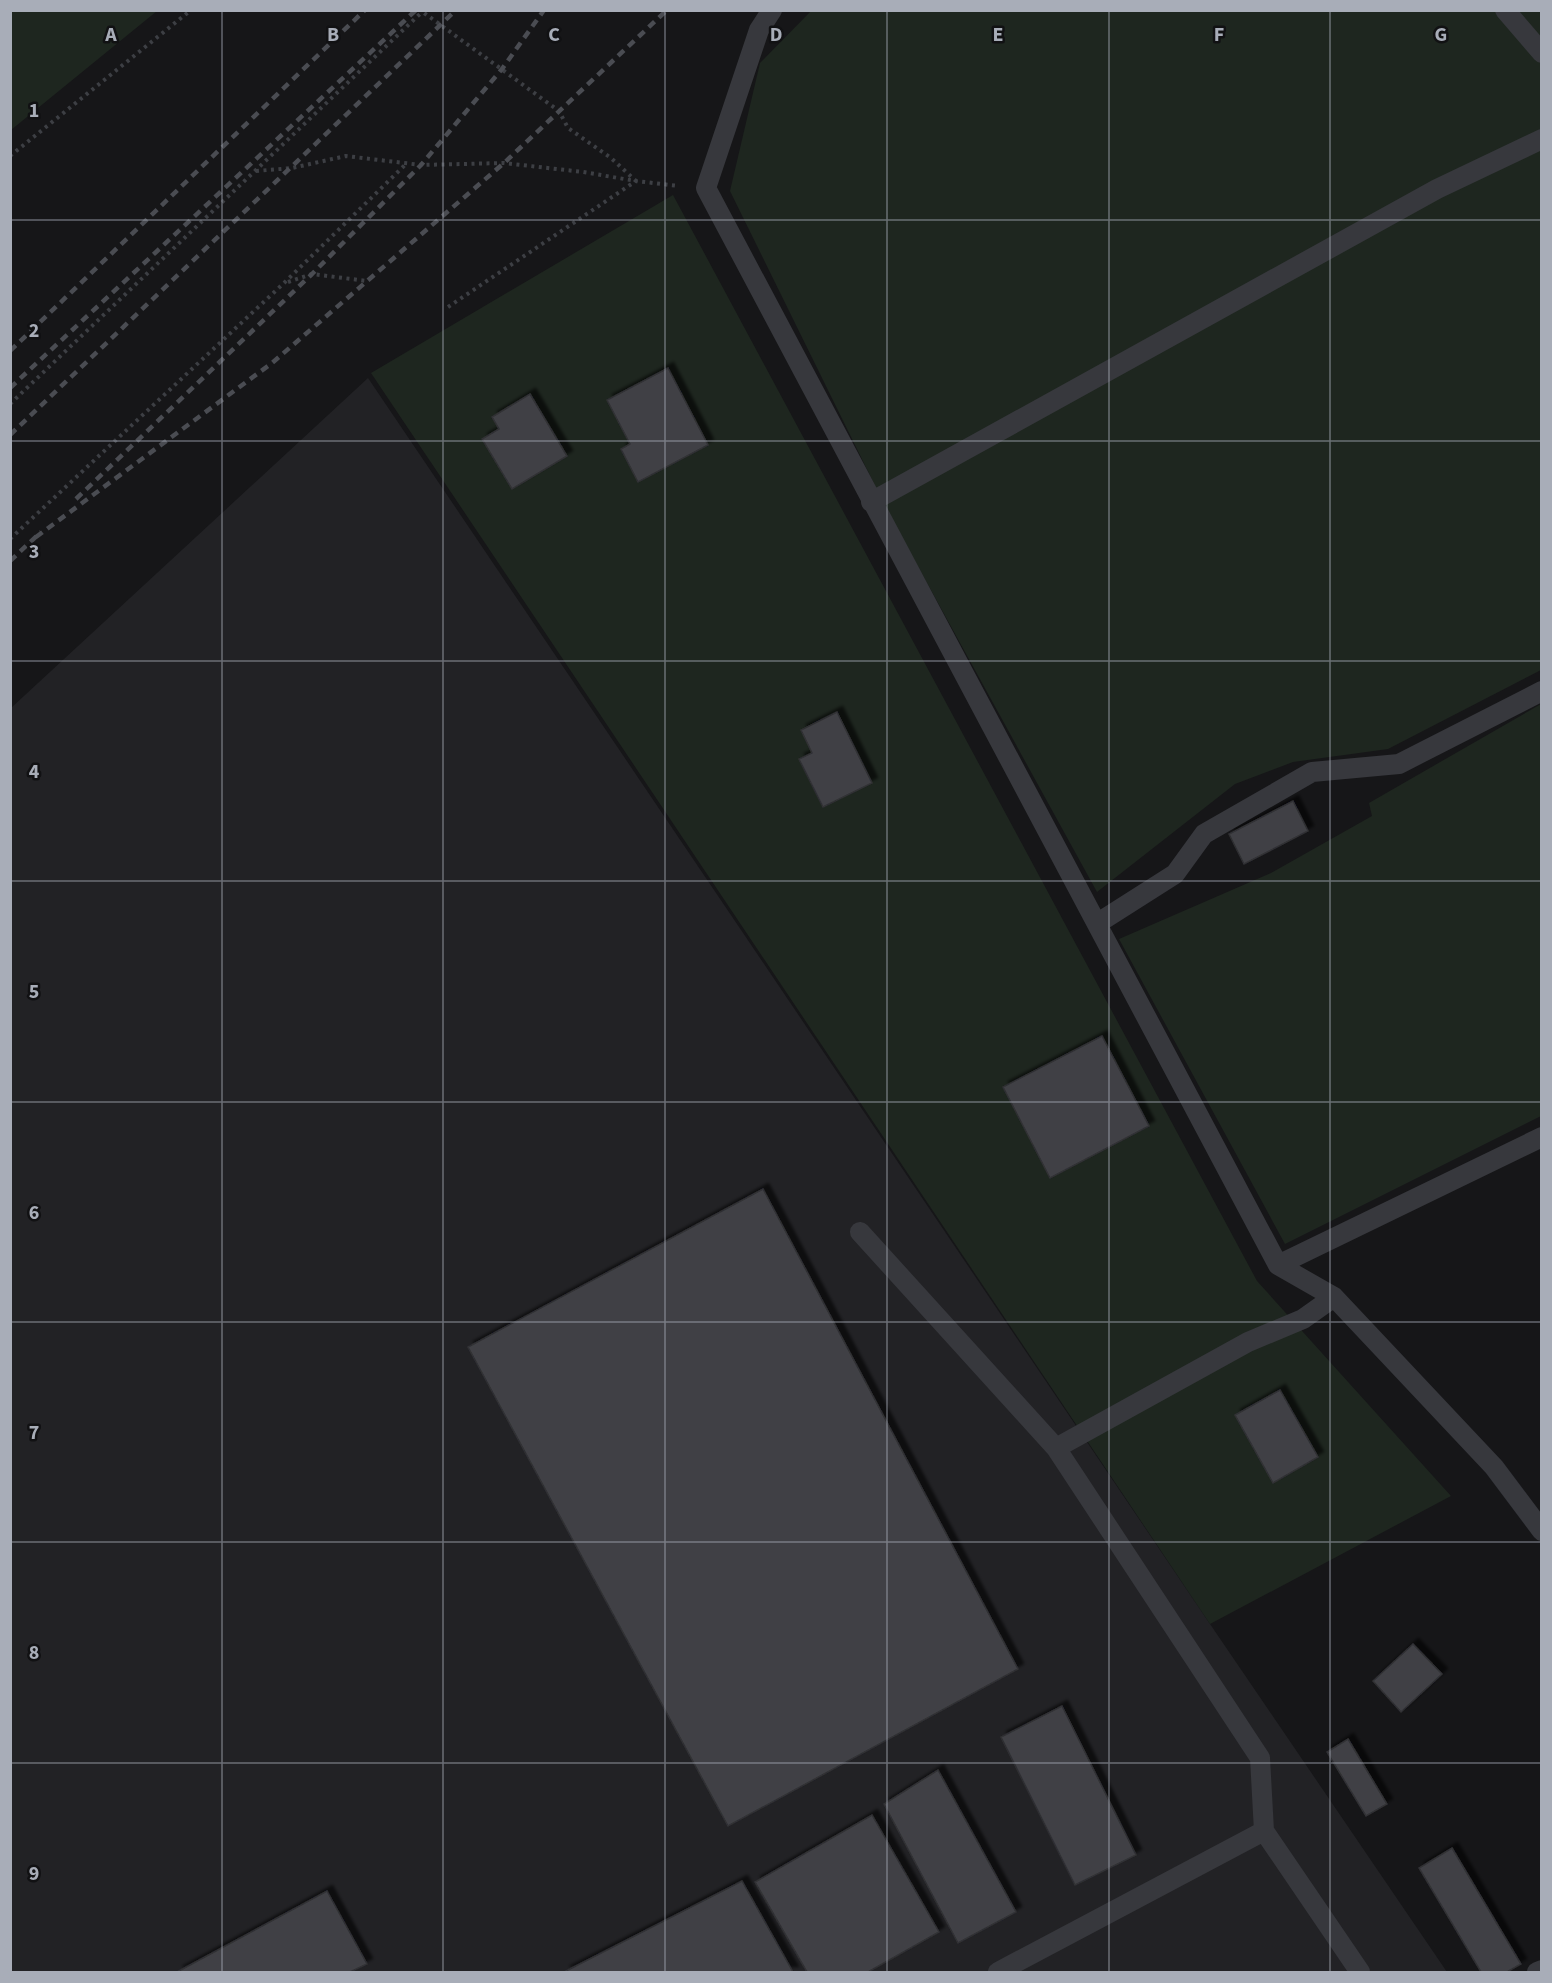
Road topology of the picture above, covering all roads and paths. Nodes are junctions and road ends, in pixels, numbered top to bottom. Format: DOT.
graph roads {
  1 [pos="191,10"];
  2 [pos="772,10"];
  3 [pos="1505,10"];
  4 [pos="421,11"];
  5 [pos="1542,53"];
  6 [pos="1542,139"];
  7 [pos="10,156"];
  8 [pos="407,163"];
  9 [pos="256,171"];
  10 [pos="636,182"];
  11 [pos="706,188"];
  12 [pos="367,281"];
  13 [pos="284,284"];
  14 [pos="448,307"];
  15 [pos="10,404"];
  16 [pos="871,502"];
  17 [pos="10,539"];
  18 [pos="1542,691"];
  19 [pos="1098,923"];
  20 [pos="1542,1137"];
  21 [pos="860,1232"];
  22 [pos="1278,1265"];
  23 [pos="1334,1297"];
  24 [pos="1056,1448"];
  25 [pos="1542,1532"];
  26 [pos="1264,1831"];
  27 [pos="1542,1970"];
  28 [pos="998,1972"];
  29 [pos="1360,1972"];
  30 [pos="1538,1972"];
  1 -- 7 [label="path"];
  2 -- 11 [label="lane"];
  3 -- 5 [label="lane"];
  4 -- 9 [label="path"];
  4 -- 10 [label="path"];
  6 -- 16 [label="lane"];
  8 -- 9 [label="path"];
  8 -- 10 [label="path"];
  8 -- 13 [label="path"];
  9 -- 15 [label="path"];
  10 -- 11 [label="path"];
  10 -- 14 [label="path"];
  11 -- 16 [label="lane"];
  12 -- 13 [label="path"];
  13 -- 17 [label="path"];
  16 -- 19 [label="lane"];
  18 -- 19 [label="lane"];
  19 -- 22 [label="lane"];
  20 -- 22 [label="lane"];
  21 -- 24 [label="lane"];
  22 -- 23 [label="lane"];
  23 -- 24 [label="lane"];
  23 -- 25 [label="lane"];
  24 -- 26 [label="lane"];
  26 -- 28 [label="lane"];
  26 -- 29 [label="lane"];
  27 -- 30 [label="lane"];
}
